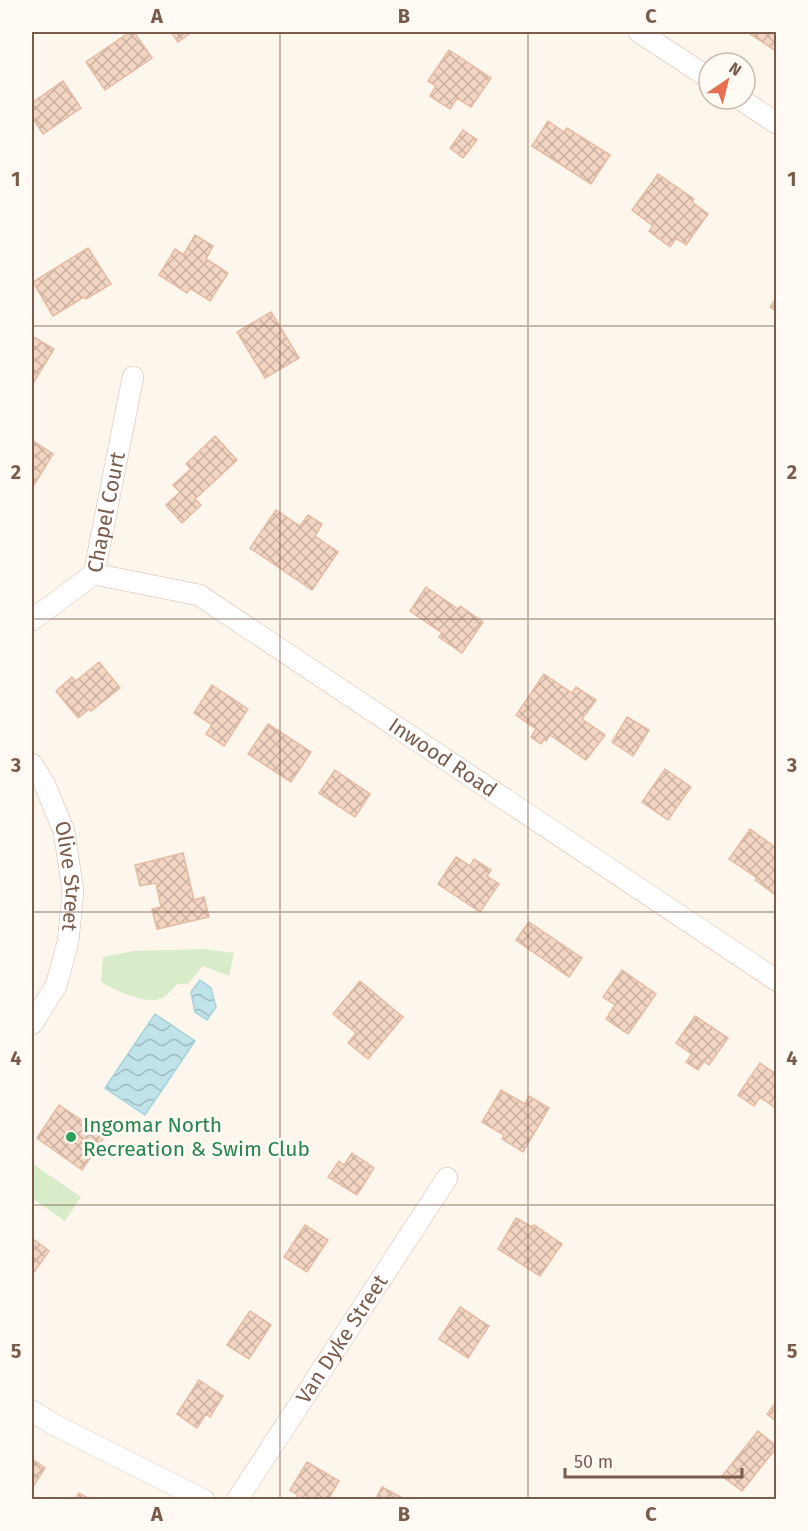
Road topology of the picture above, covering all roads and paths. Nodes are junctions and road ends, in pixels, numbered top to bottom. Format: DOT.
graph roads {
  1 [pos="639,32"];
  2 [pos="697,70"];
  3 [pos="757,110"];
  4 [pos="777,123"];
  5 [pos="133,377"];
  6 [pos="93,574"];
  7 [pos="32,620"];
  8 [pos="32,764"];
  9 [pos="777,980"];
  10 [pos="32,1024"];
  11 [pos="447,1178"];
  12 [pos="32,1411"];
  13 [pos="204,1500"];
  14 [pos="237,1500"];
  1 -- 2 [label="street"];
  3 -- 4 [label="street"];
  5 -- 6 [label="street, Chapel Court"];
  6 -- 7 [label="street, Chapel Court"];
  6 -- 9 [label="street, Inwood Road"];
  8 -- 10 [label="street, Olive Street"];
  11 -- 14 [label="street, Van Dyke Street"];
  12 -- 13 [label="street"];
}
